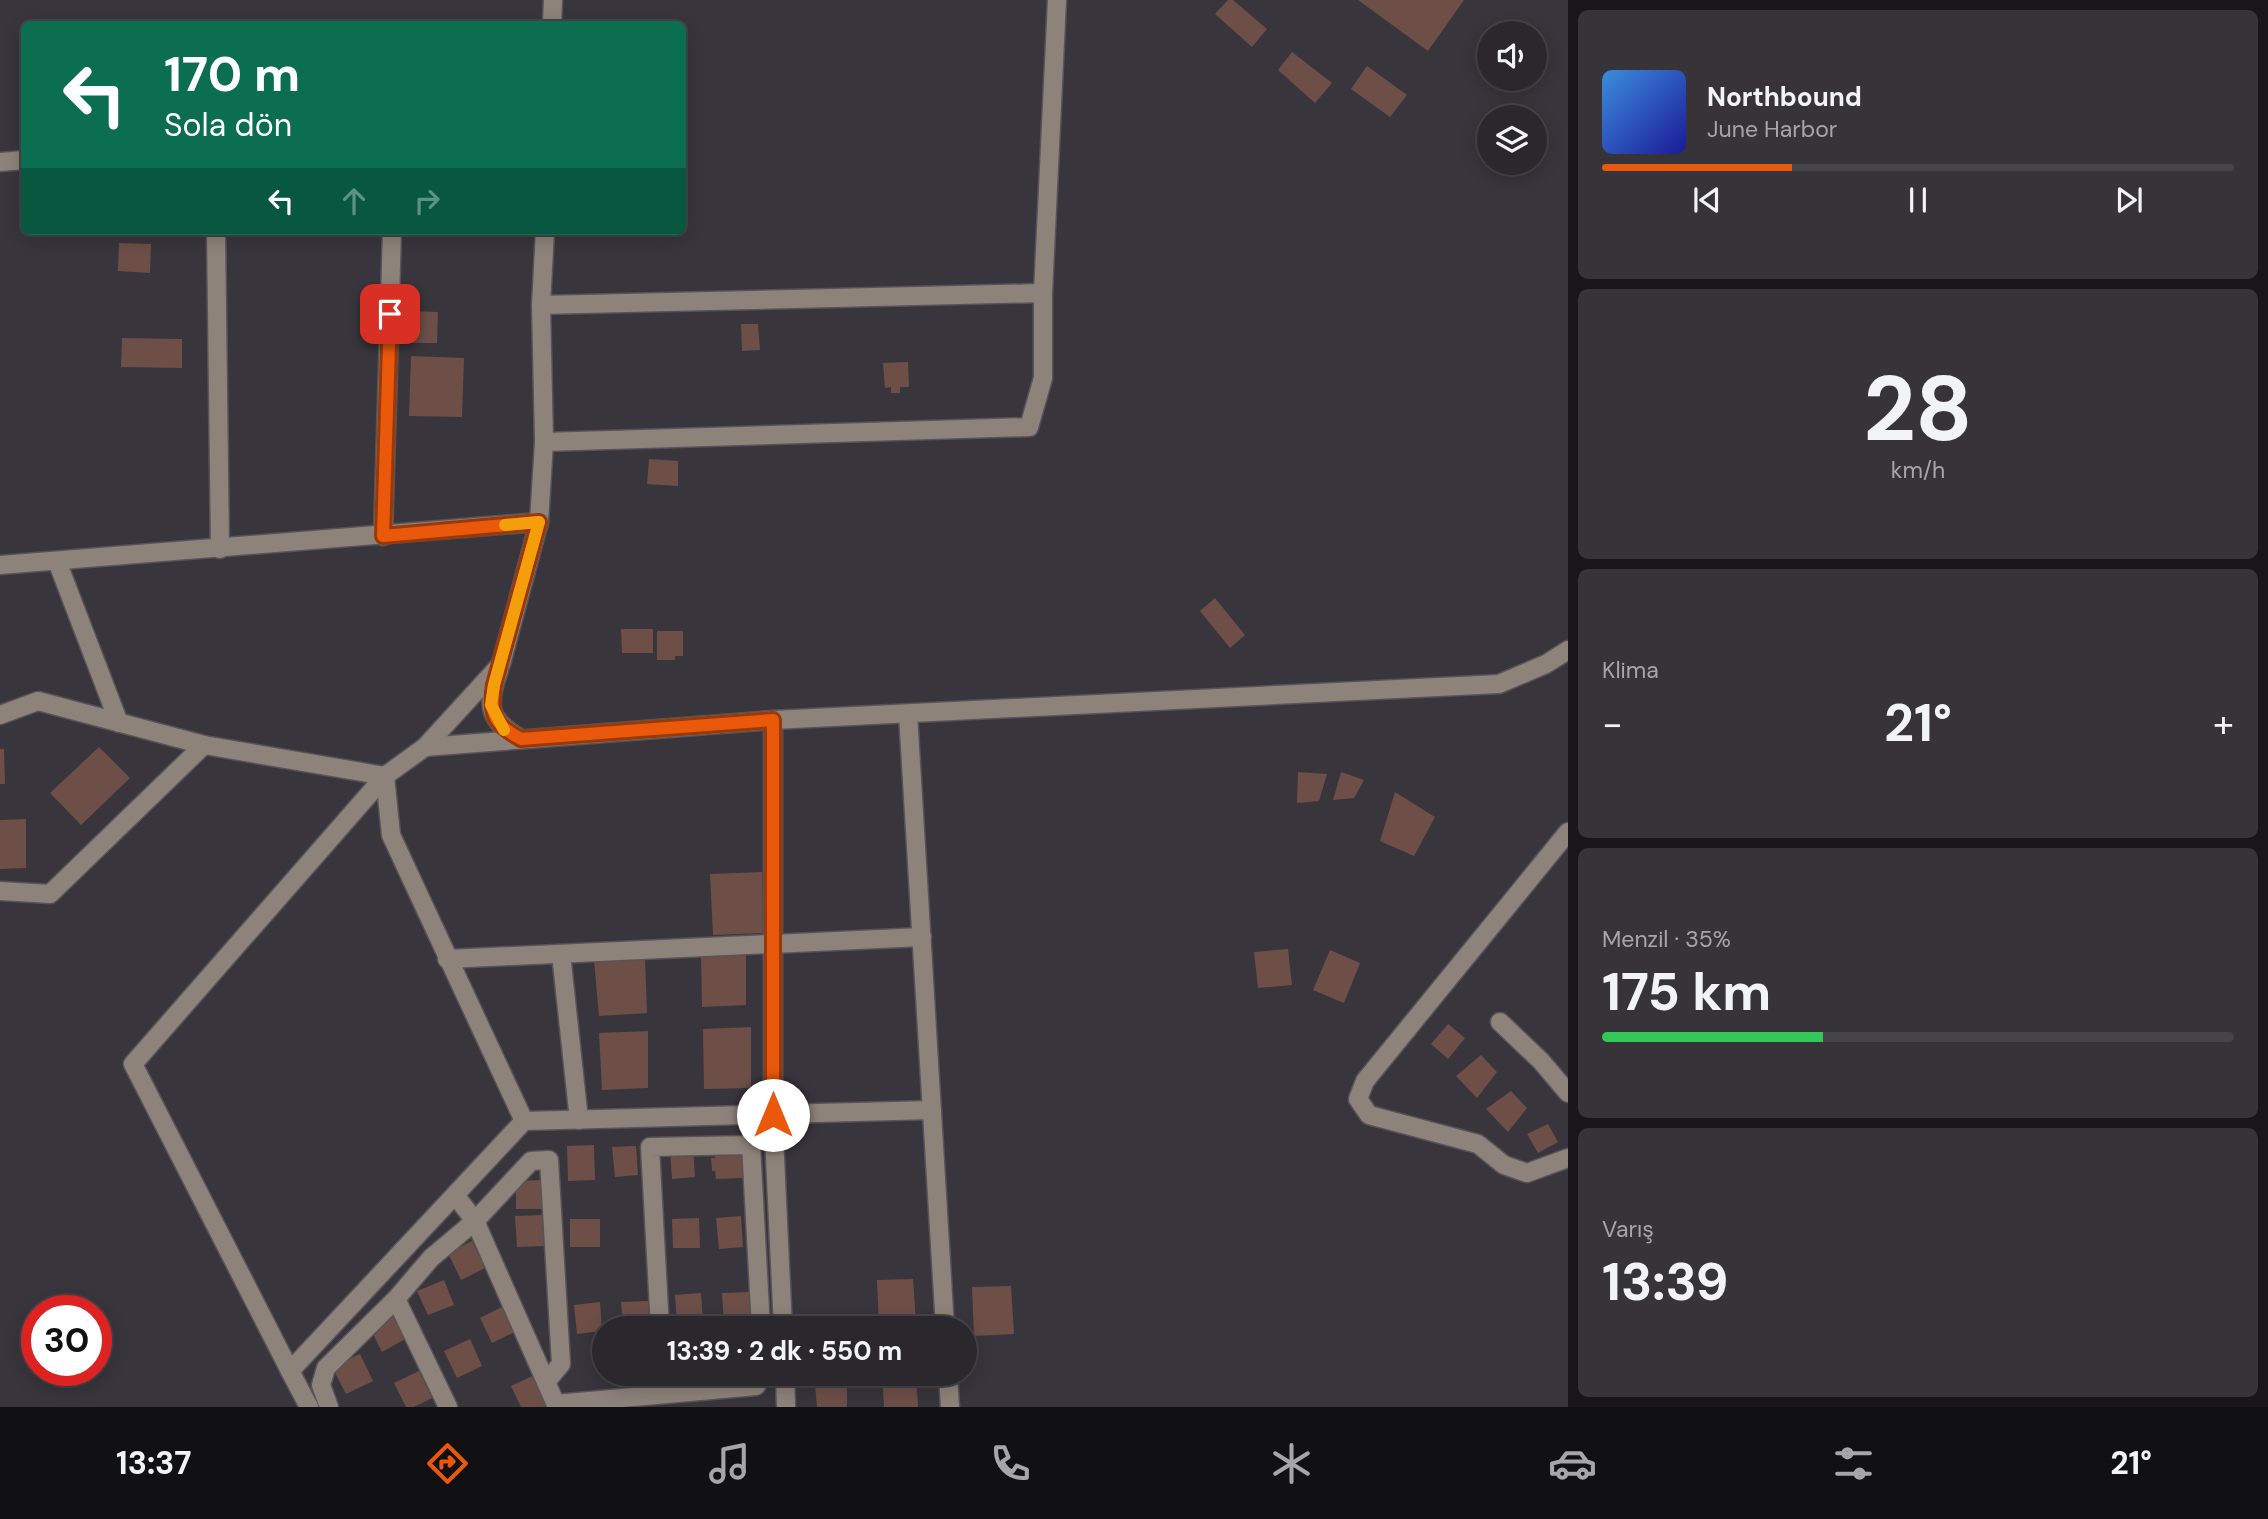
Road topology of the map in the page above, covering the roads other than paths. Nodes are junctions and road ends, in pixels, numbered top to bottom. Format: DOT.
graph roads {
  1 [pos="553,0"];
  2 [pos="1057,0"];
  3 [pos="552,21"];
  4 [pos="21,160"];
  5 [pos="0,162"];
  6 [pos="216,235"];
  7 [pos="392,235"];
  8 [pos="545,235"];
  9 [pos="1043,293"];
  10 [pos="541,305"];
  11 [pos="544,442"];
  12 [pos="539,522"];
  13 [pos="383,536"];
  14 [pos="220,549"];
  15 [pos="57,561"];
  16 [pos="0,565"];
  17 [pos="1568,650"];
  18 [pos="501,664"];
  19 [pos="908,714"];
  20 [pos="0,715"];
  21 [pos="773,720"];
  22 [pos="119,723"];
  23 [pos="521,739"];
  24 [pos="204,745"];
  25 [pos="425,747"];
  26 [pos="385,776"];
  27 [pos="1568,832"];
  28 [pos="0,891"];
  29 [pos="922,937"];
  30 [pos="774,944"];
  31 [pos="561,954"];
  32 [pos="447,959"];
  33 [pos="1500,1022"];
  34 [pos="1568,1093"];
  35 [pos="932,1110"];
  36 [pos="773,1115"];
  37 [pos="579,1120"];
  38 [pos="524,1121"];
  39 [pos="1568,1158"];
  40 [pos="455,1195"];
  41 [pos="475,1221"];
  42 [pos="396,1299"];
  43 [pos="659,1316"];
  44 [pos="760,1316"];
  45 [pos="781,1316"];
  46 [pos="944,1316"];
  47 [pos="290,1371"];
  48 [pos="546,1382"];
  49 [pos="663,1386"];
  50 [pos="756,1386"];
  51 [pos="785,1386"];
  52 [pos="949,1386"];
  53 [pos="663,1394"];
  54 [pos="556,1405"];
  55 [pos="309,1407"];
  56 [pos="329,1407"];
  57 [pos="449,1407"];
  58 [pos="786,1407"];
  59 [pos="950,1407"];
  1 -- 3 [label="street"];
  2 -- 9 [label="street"];
  4 -- 5 [label="street"];
  6 -- 14 [label="street"];
  7 -- 13 [label="street"];
  8 -- 10 [label="street"];
  9 -- 10 [label="street"];
  9 -- 11 [label="street"];
  10 -- 11 [label="street"];
  11 -- 12 [label="street"];
  12 -- 13 [label="street"];
  12 -- 18 [label="street"];
  13 -- 14 [label="street"];
  14 -- 15 [label="street"];
  15 -- 16 [label="street"];
  15 -- 22 [label="street"];
  17 -- 19 [label="street"];
  18 -- 23 [label="street"];
  18 -- 25 [label="street"];
  19 -- 21 [label="street"];
  19 -- 29 [label="street"];
  20 -- 22 [label="street"];
  21 -- 23 [label="street"];
  21 -- 30 [label="street"];
  22 -- 24 [label="street"];
  23 -- 25 [label="street"];
  24 -- 26 [label="street"];
  24 -- 28 [label="street"];
  25 -- 26 [label="street"];
  26 -- 32 [label="street"];
  26 -- 47 [label="street"];
  27 -- 39 [label="street"];
  29 -- 30 [label="street"];
  29 -- 35 [label="street"];
  30 -- 31 [label="street"];
  30 -- 36 [label="street"];
  31 -- 32 [label="street"];
  31 -- 37 [label="street"];
  32 -- 38 [label="street"];
  33 -- 34 [label="street"];
  35 -- 36 [label="street"];
  35 -- 46 [label="street"];
  36 -- 37 [label="street"];
  36 -- 45 [label="street"];
  37 -- 38 [label="street"];
  38 -- 40 [label="street"];
  40 -- 41 [label="street"];
  40 -- 47 [label="street"];
  41 -- 42 [label="street"];
  41 -- 48 [label="street"];
  41 -- 48 [label="street"];
  42 -- 56 [label="street"];
  42 -- 57 [label="street"];
  43 -- 44 [label="street"];
  47 -- 55 [label="street"];
  48 -- 54 [label="street"];
  49 -- 53 [label="street"];
  50 -- 53 [label="street"];
  51 -- 58 [label="street"];
  52 -- 59 [label="street"];
  53 -- 54 [label="street"];
}
